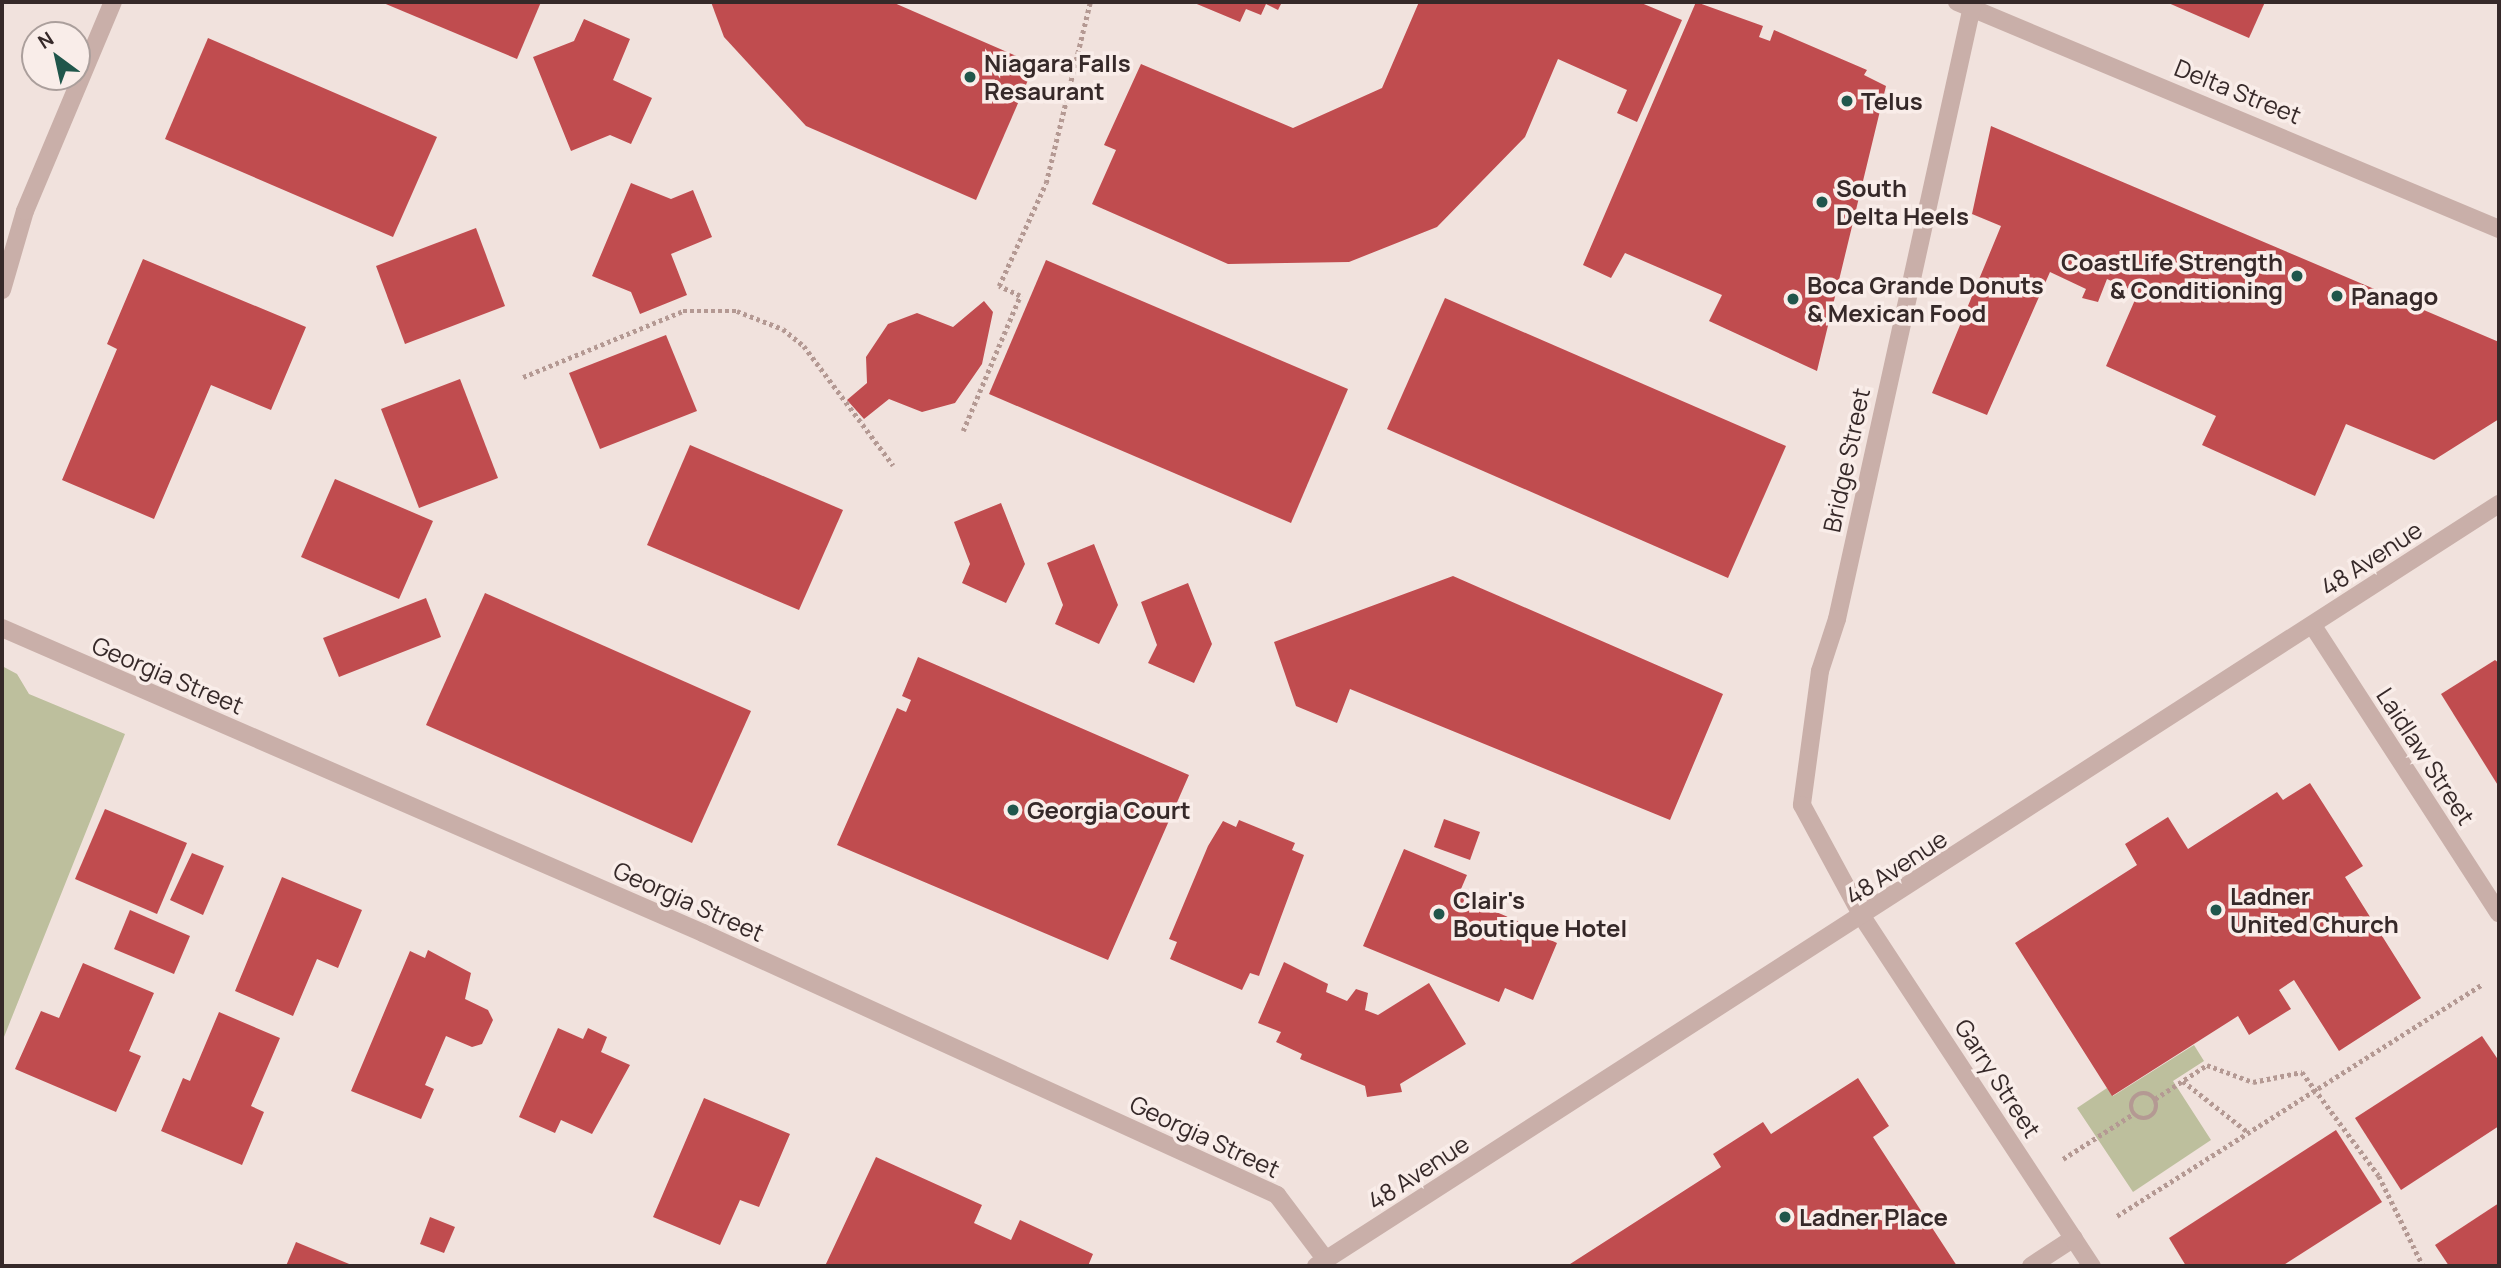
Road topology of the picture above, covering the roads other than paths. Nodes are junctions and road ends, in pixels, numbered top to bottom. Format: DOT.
graph roads {
  1 [pos="113,2"];
  2 [pos="1967,4"];
  3 [pos="2499,229"];
  4 [pos="2,290"];
  5 [pos="2499,504"];
  6 [pos="2313,626"];
  7 [pos="2,628"];
  8 [pos="2499,913"];
  9 [pos="1863,918"];
  10 [pos="2074,1238"];
  11 [pos="1321,1263"];
  12 [pos="2031,1266"];
  13 [pos="2092,1266"];
  1 -- 4 [label="street"];
  2 -- 3 [label="street, Delta Street"];
  2 -- 9 [label="street, Bridge Street"];
  5 -- 6 [label="street, 48 Avenue"];
  6 -- 8 [label="street, Laidlaw Street"];
  6 -- 9 [label="street, 48 Avenue"];
  7 -- 11 [label="street, Georgia Street"];
  9 -- 10 [label="street, Garry Street"];
  9 -- 11 [label="street, 48 Avenue"];
  10 -- 12 [label="street"];
  10 -- 13 [label="street, Garry Street"];
}
